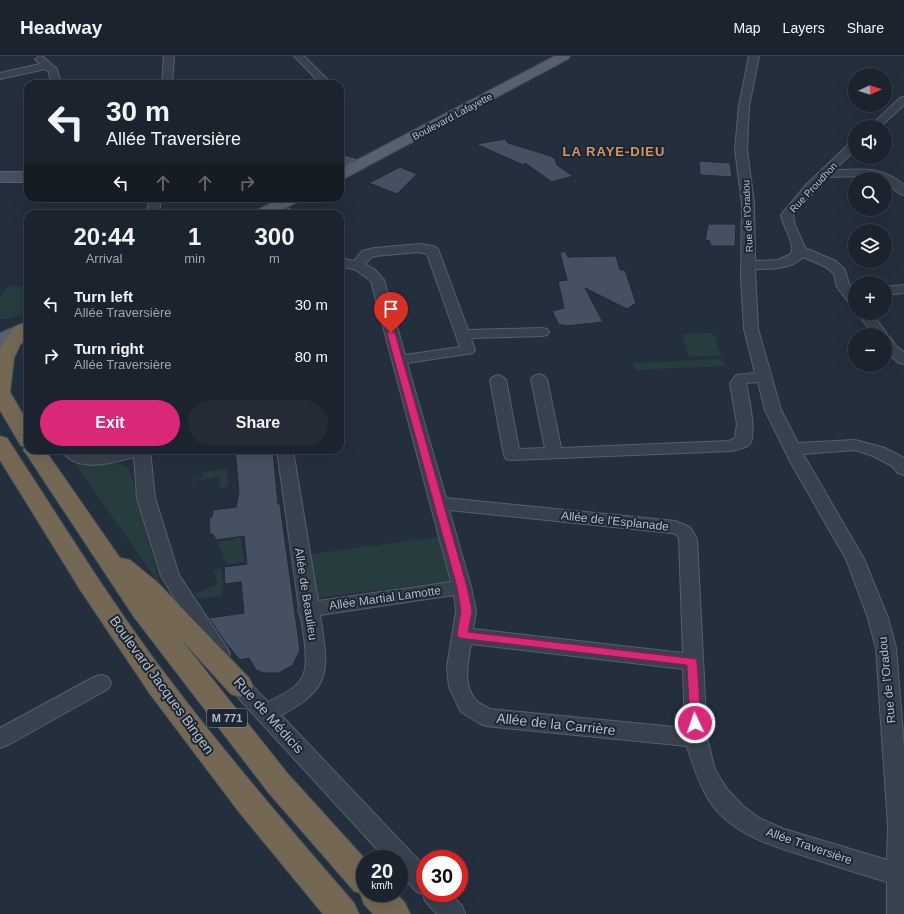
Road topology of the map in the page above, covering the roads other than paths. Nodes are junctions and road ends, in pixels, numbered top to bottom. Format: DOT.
graph roads {
  1 [pos="37,56"];
  2 [pos="170,56"];
  3 [pos="299,56"];
  4 [pos="563,56"];
  5 [pos="754,56"];
  6 [pos="48,65"];
  7 [pos="0,76"];
  8 [pos="55,80"];
  9 [pos="167,80"];
  10 [pos="323,80"];
  11 [pos="904,100"];
  12 [pos="882,120"];
  13 [pos="848,151"];
  14 [pos="344,161"];
  15 [pos="359,165"];
  16 [pos="344,173"];
  17 [pos="824,174"];
  18 [pos="0,177"];
  19 [pos="24,177"];
  20 [pos="904,191"];
  21 [pos="286,202"];
  22 [pos="270,210"];
  23 [pos="799,250"];
  24 [pos="344,263"];
  25 [pos="357,265"];
  26 [pos="749,265"];
  27 [pos="904,289"];
  28 [pos="892,290"];
  29 [pos="848,292"];
  30 [pos="869,320"];
  31 [pos="24,328"];
  32 [pos="24,328"];
  33 [pos="876,328"];
  34 [pos="0,329"];
  35 [pos="24,329"];
  36 [pos="542,332"];
  37 [pos="462,334"];
  38 [pos="0,340"];
  39 [pos="892,349"];
  40 [pos="398,360"];
  41 [pos="904,360"];
  42 [pos="763,376"];
  43 [pos="539,379"];
  44 [pos="498,380"];
  45 [pos="0,392"];
  46 [pos="24,434"];
  47 [pos="0,443"];
  48 [pos="792,449"];
  49 [pos="554,453"];
  50 [pos="37,454"];
  51 [pos="74,454"];
  52 [pos="126,454"];
  53 [pos="141,454"];
  54 [pos="286,454"];
  55 [pos="904,469"];
  56 [pos="904,474"];
  57 [pos="904,482"];
  58 [pos="438,503"];
  59 [pos="99,547"];
  60 [pos="462,587"];
  61 [pos="308,610"];
  62 [pos="462,635"];
  63 [pos="692,662"];
  64 [pos="101,683"];
  65 [pos="240,686"];
  66 [pos="266,713"];
  67 [pos="696,738"];
  68 [pos="0,739"];
  69 [pos="356,872"];
  70 [pos="416,874"];
  71 [pos="898,875"];
  72 [pos="383,902"];
  73 [pos="443,902"];
  74 [pos="343,914"];
  75 [pos="394,914"];
  76 [pos="454,914"];
  77 [pos="899,914"];
  1 -- 6 [label="street"];
  2 -- 9 [label="street"];
  3 -- 10 [label="street"];
  4 -- 15 [label="main road, Boulevard Lafayette"];
  5 -- 26 [label="street, Rue de l'Oradou"];
  6 -- 7 [label="street"];
  6 -- 8 [label="street"];
  11 -- 12 [label="street"];
  13 -- 17 [label="street, Rue Proudhon"];
  14 -- 15 [label="main road"];
  15 -- 16 [label="main road, Boulevard Lafayette"];
  17 -- 20 [label="street"];
  17 -- 23 [label="street, Rue Proudhon"];
  18 -- 19 [label="main road"];
  21 -- 22 [label="main road"];
  23 -- 26 [label="street"];
  23 -- 29 [label="street"];
  24 -- 25 [label="street"];
  25 -- 37 [label="street"];
  25 -- 40 [label="street"];
  26 -- 42 [label="street, Rue de l'Oradou"];
  27 -- 28 [label="street"];
  30 -- 33 [label="street"];
  31 -- 34 [label="main road"];
  32 -- 38 [label="main road"];
  35 -- 45 [label="highway"];
  36 -- 37 [label="street"];
  37 -- 40 [label="street"];
  39 -- 41 [label="street"];
  40 -- 58 [label="street"];
  42 -- 48 [label="street, Rue de l'Oradou"];
  42 -- 49 [label="street"];
  43 -- 49 [label="street"];
  44 -- 49 [label="street"];
  45 -- 46 [label="highway"];
  47 -- 74 [label="highway, Boulevard Jacques Bingen / M 771"];
  48 -- 55 [label="street"];
  48 -- 71 [label="street, Rue de l'Oradou"];
  50 -- 59 [label="highway, M 771"];
  51 -- 52 [label="street, Rue de Médicis"];
  53 -- 65 [label="street, Rue de Médicis"];
  54 -- 61 [label="street, Allée de Beaulieu"];
  56 -- 57 [label="street"];
  58 -- 60 [label="street"];
  58 -- 63 [label="street, Allée de l'Esplanade"];
  59 -- 65 [label="highway"];
  59 -- 69 [label="highway, M 771"];
  60 -- 61 [label="street, Allée Martial Lamotte"];
  60 -- 62 [label="street"];
  61 -- 66 [label="street, Allée de Beaulieu"];
  62 -- 63 [label="street"];
  62 -- 67 [label="street, Allée de la Carrière"];
  63 -- 67 [label="street, Allée Traversière"];
  64 -- 68 [label="street"];
  65 -- 66 [label="street, Rue de Médicis"];
  66 -- 70 [label="street, Rue de Médicis"];
  67 -- 71 [label="street, Allée Traversière"];
  71 -- 77 [label="street, Rue de l'Oradou"];
  72 -- 75 [label="highway"];
  73 -- 76 [label="street"];
}
